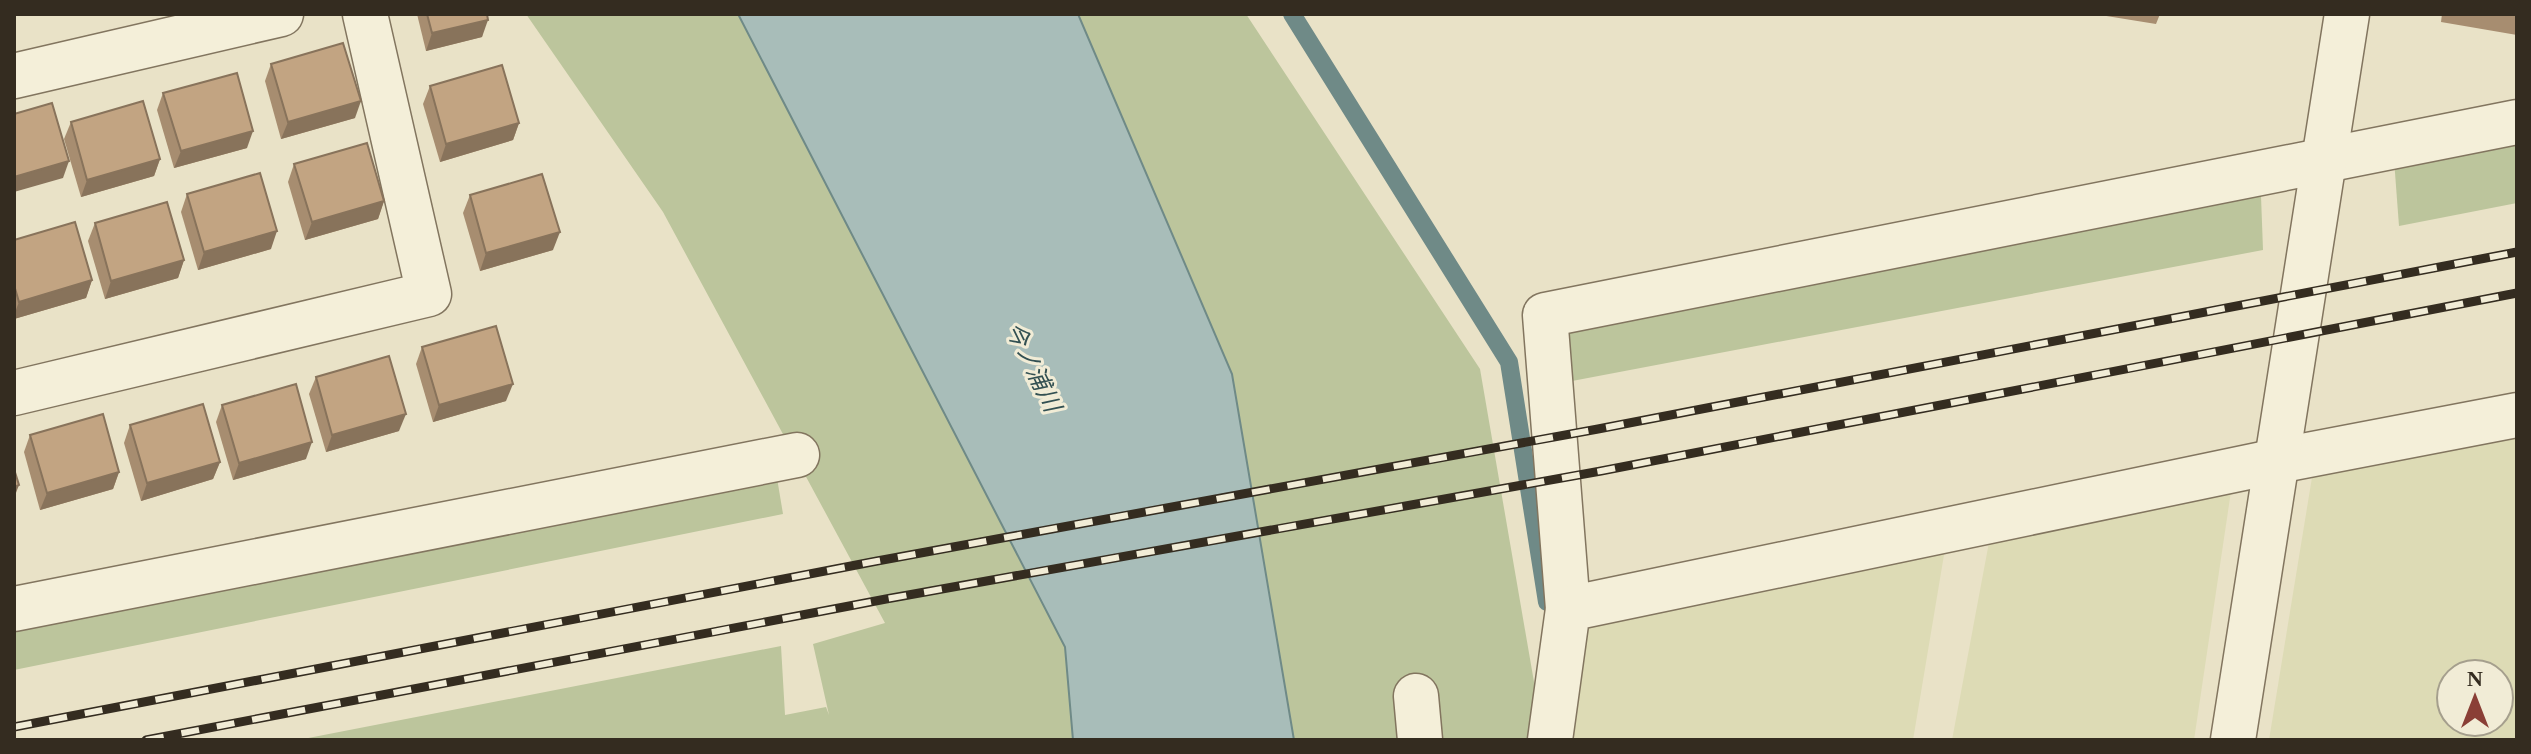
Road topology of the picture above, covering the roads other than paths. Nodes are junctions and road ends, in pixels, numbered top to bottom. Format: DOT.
graph roads {
  1 [pos="281,14"];
  2 [pos="365,14"];
  3 [pos="2347,14"];
  4 [pos="14,76"];
  5 [pos="2517,122"];
  6 [pos="2324,160"];
  7 [pos="14,393"];
  8 [pos="2517,415"];
  9 [pos="797,455"];
  10 [pos="2277,461"];
  11 [pos="14,609"];
  12 [pos="1568,609"];
  13 [pos="1416,696"];
  14 [pos="1420,740"];
  15 [pos="1550,740"];
  16 [pos="2233,740"];
  1 -- 4 [label="street"];
  2 -- 7 [label="street"];
  3 -- 6 [label="street"];
  5 -- 6 [label="street"];
  6 -- 10 [label="street"];
  6 -- 12 [label="street"];
  8 -- 10 [label="street"];
  9 -- 11 [label="street"];
  10 -- 12 [label="street"];
  10 -- 16 [label="street"];
  12 -- 15 [label="street"];
  13 -- 14 [label="street"];
}
